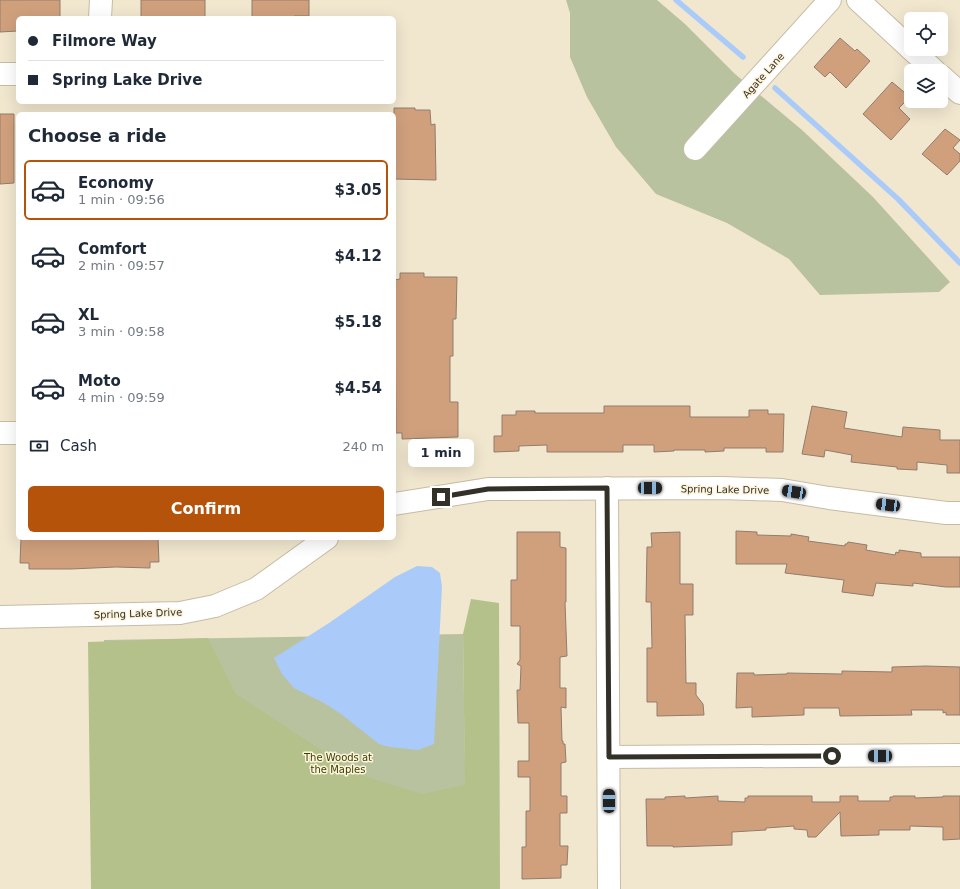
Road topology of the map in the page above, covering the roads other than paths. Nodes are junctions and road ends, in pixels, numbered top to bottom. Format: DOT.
graph roads {
  1 [pos="100,0"];
  2 [pos="830,0"];
  3 [pos="858,0"];
  4 [pos="100,16"];
  5 [pos="904,43"];
  6 [pos="919,56"];
  7 [pos="927,64"];
  8 [pos="0,74"];
  9 [pos="16,74"];
  10 [pos="948,82"];
  11 [pos="960,93"];
  12 [pos="695,150"];
  13 [pos="0,433"];
  14 [pos="16,433"];
  15 [pos="607,488"];
  16 [pos="396,504"];
  17 [pos="960,513"];
  18 [pos="324,540"];
  19 [pos="0,617"];
  20 [pos="960,755"];
  21 [pos="609,757"];
  22 [pos="609,889"];
  1 -- 4 [label="street"];
  2 -- 12 [label="street, Agate Lane"];
  3 -- 5 [label="street"];
  6 -- 7 [label="street"];
  8 -- 9 [label="street"];
  10 -- 11 [label="street"];
  13 -- 14 [label="street"];
  15 -- 16 [label="street, Spring Lake Drive"];
  15 -- 17 [label="street, Spring Lake Drive"];
  15 -- 21 [label="street"];
  18 -- 19 [label="street, Spring Lake Drive"];
  20 -- 21 [label="street"];
  21 -- 22 [label="street"];
}
